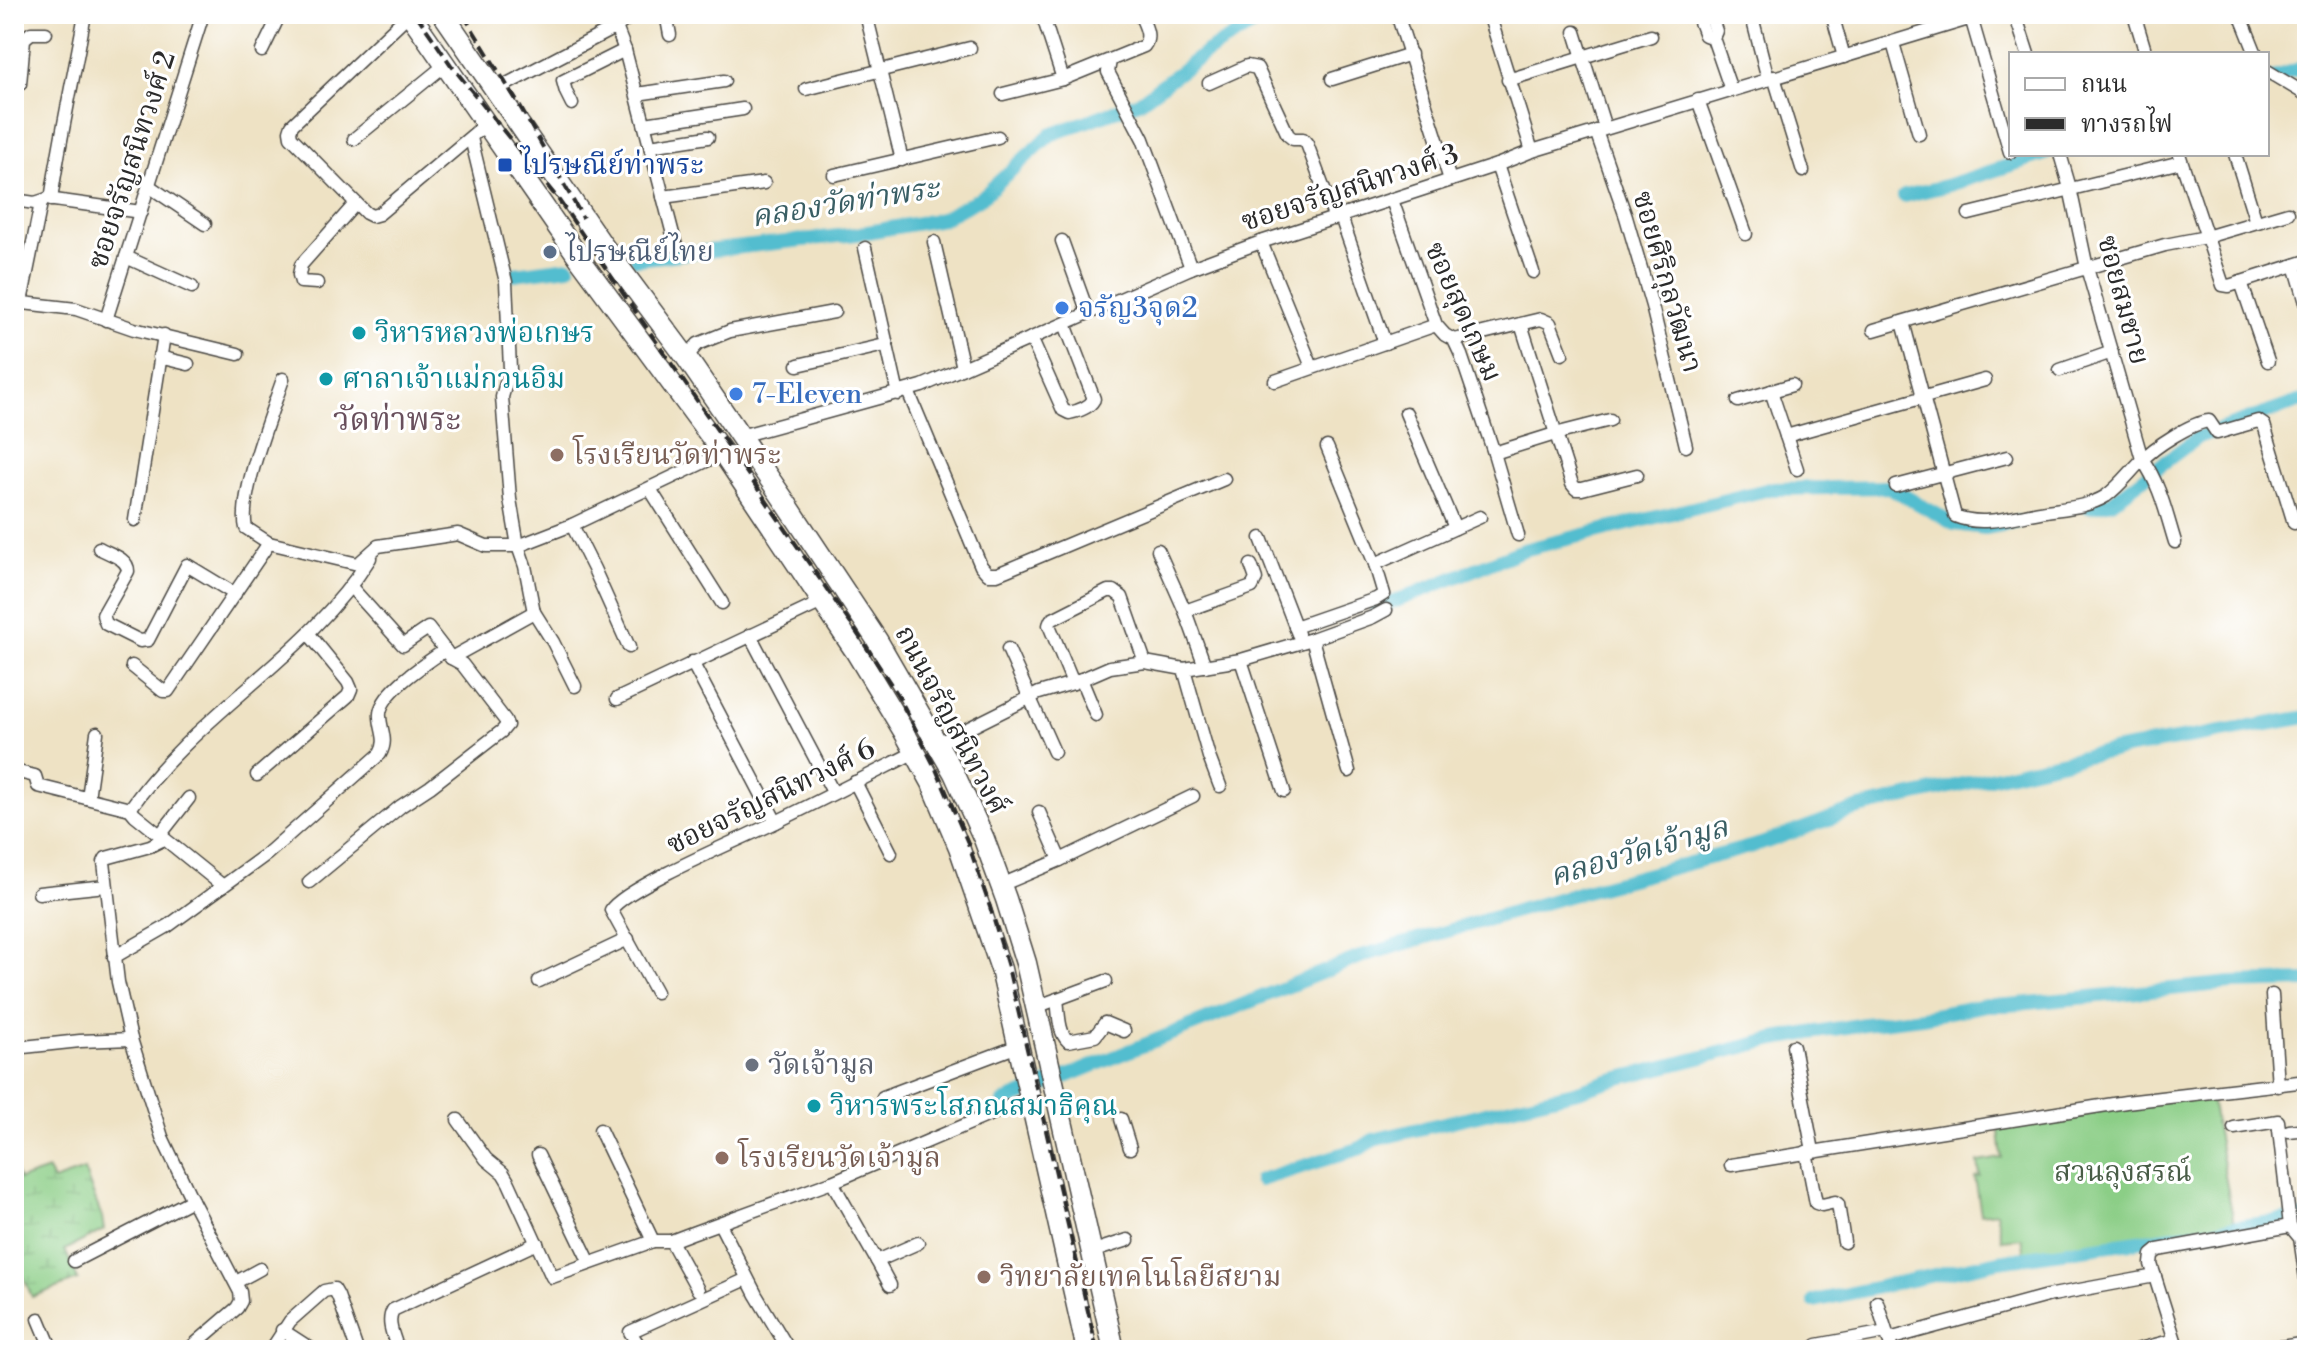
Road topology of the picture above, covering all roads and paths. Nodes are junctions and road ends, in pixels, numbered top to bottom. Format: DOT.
graph roads {
  1 [pos="85,14"];
  2 [pos="203,14"];
  3 [pos="280,14"];
  4 [pos="410,14"];
  5 [pos="429,14"];
  6 [pos="443,14"];
  7 [pos="459,14"];
  8 [pos="634,14"];
  9 [pos="666,14"];
  10 [pos="866,14"];
  11 [pos="1042,14"];
  12 [pos="1140,14"];
  13 [pos="1397,14"];
  14 [pos="1489,14"];
  15 [pos="1697,14"];
  16 [pos="1710,14"];
  17 [pos="1832,14"];
  18 [pos="1985,14"];
  19 [pos="2015,14"];
  20 [pos="2134,14"];
  21 [pos="2240,14"];
  22 [pos="1971,16"];
  23 [pos="1753,21"];
  24 [pos="616,27"];
  25 [pos="1575,32"];
  26 [pos="46,33"];
  27 [pos="670,35"];
  28 [pos="1651,36"];
  29 [pos="1713,38"];
  30 [pos="1893,43"];
  31 [pos="970,48"];
  32 [pos="625,50"];
  33 [pos="262,51"];
  34 [pos="2027,52"];
  35 [pos="2145,52"];
  36 [pos="2255,52"];
  37 [pos="18,53"];
  38 [pos="1411,54"];
  39 [pos="1583,57"];
  40 [pos="1844,57"];
  41 [pos="1110,61"];
  42 [pos="445,65"];
  43 [pos="880,70"];
  44 [pos="2269,72"];
  45 [pos="1771,78"];
  46 [pos="1063,79"];
  47 [pos="1332,79"];
  48 [pos="1508,80"];
  49 [pos="724,81"];
  50 [pos="1209,83"];
  51 [pos="20,84"];
  52 [pos="507,84"];
  53 [pos="806,89"];
  54 [pos="1731,90"];
  55 [pos="637,94"];
  56 [pos="1003,94"];
  57 [pos="2307,95"];
  58 [pos="1698,100"];
  59 [pos="572,104"];
  60 [pos="743,109"];
  61 [pos="486,124"];
  62 [pos="645,124"];
  63 [pos="1601,130"];
  64 [pos="1919,134"];
  65 [pos="708,137"];
  66 [pos="998,137"];
  67 [pos="471,138"];
  68 [pos="354,139"];
  69 [pos="650,146"];
  70 [pos="2009,149"];
  71 [pos="1532,151"];
  72 [pos="2060,156"];
  73 [pos="2236,156"];
  74 [pos="2180,158"];
  75 [pos="902,160"];
  76 [pos="1497,165"];
  77 [pos="1803,171"];
  78 [pos="834,175"];
  79 [pos="1450,180"];
  80 [pos="764,183"];
  81 [pos="149,186"];
  82 [pos="2070,188"];
  83 [pos="663,197"];
  84 [pos="14,200"];
  85 [pos="1392,200"];
  86 [pos="46,201"];
  87 [pos="356,203"];
  88 [pos="141,212"];
  89 [pos="2288,213"];
  90 [pos="1969,214"];
  91 [pos="1338,218"];
  92 [pos="2256,222"];
  93 [pos="205,224"];
  94 [pos="1746,234"];
  95 [pos="2206,237"];
  96 [pos="1062,241"];
  97 [pos="934,242"];
  98 [pos="1261,242"];
  99 [pos="676,246"];
  100 [pos="865,248"];
  101 [pos="126,257"];
  102 [pos="2301,263"];
  103 [pos="1191,268"];
  104 [pos="2087,268"];
  105 [pos="1533,272"];
  106 [pos="2241,282"];
  107 [pos="317,283"];
  108 [pos="192,287"];
  109 [pos="17,302"];
  110 [pos="2307,306"];
  111 [pos="834,312"];
  112 [pos="1088,313"];
  113 [pos="106,320"];
  114 [pos="1903,322"];
  115 [pos="1065,324"];
  116 [pos="1521,324"];
  117 [pos="1436,325"];
  118 [pos="1874,330"];
  119 [pos="164,335"];
  120 [pos="1031,338"];
  121 [pos="1454,340"];
  122 [pos="1385,343"];
  123 [pos="885,345"];
  124 [pos="2112,352"];
  125 [pos="238,354"];
  126 [pos="683,354"];
  127 [pos="1562,354"];
  128 [pos="159,357"];
  129 [pos="2268,361"];
  130 [pos="188,364"];
  131 [pos="798,365"];
  132 [pos="1312,367"];
  133 [pos="963,368"];
  134 [pos="662,369"];
  135 [pos="2060,370"];
  136 [pos="283,379"];
  137 [pos="1985,380"];
  138 [pos="1275,381"];
  139 [pos="1792,385"];
  140 [pos="1771,391"];
  141 [pos="903,392"];
  142 [pos="1923,397"];
  143 [pos="1738,401"];
  144 [pos="1406,413"];
  145 [pos="1610,420"];
  146 [pos="1555,434"];
  147 [pos="740,436"];
  148 [pos="1786,436"];
  149 [pos="1686,446"];
  150 [pos="1327,447"];
  151 [pos="723,453"];
  152 [pos="1494,453"];
  153 [pos="2007,457"];
  154 [pos="2146,464"];
  155 [pos="1797,469"];
  156 [pos="1944,473"];
  157 [pos="1637,475"];
  158 [pos="1224,479"];
  159 [pos="1896,486"];
  160 [pos="650,489"];
  161 [pos="1480,517"];
  162 [pos="135,520"];
  163 [pos="2294,523"];
  164 [pos="572,525"];
  165 [pos="1455,528"];
  166 [pos="1518,535"];
  167 [pos="1261,538"];
  168 [pos="2175,542"];
  169 [pos="269,543"];
  170 [pos="378,546"];
  171 [pos="518,546"];
  172 [pos="99,548"];
  173 [pos="1158,550"];
  174 [pos="1375,564"];
  175 [pos="1251,565"];
  176 [pos="351,587"];
  177 [pos="235,594"];
  178 [pos="822,602"];
  179 [pos="722,603"];
  180 [pos="1386,610"];
  181 [pos="1185,611"];
  182 [pos="534,612"];
  183 [pos="1295,627"];
  184 [pos="309,634"];
  185 [pos="750,635"];
  186 [pos="1306,640"];
  187 [pos="629,647"];
  188 [pos="1008,649"];
  189 [pos="448,654"];
  190 [pos="1241,660"];
  191 [pos="692,662"];
  192 [pos="1145,662"];
  193 [pos="132,666"];
  194 [pos="1205,666"];
  195 [pos="1184,669"];
  196 [pos="1077,681"];
  197 [pos="575,686"];
  198 [pos="1030,698"];
  199 [pos="617,699"];
  200 [pos="1096,715"];
  201 [pos="97,733"];
  202 [pos="937,744"];
  203 [pos="915,752"];
  204 [pos="1054,752"];
  205 [pos="14,771"];
  206 [pos="1349,771"];
  207 [pos="257,775"];
  208 [pos="855,782"];
  209 [pos="1220,786"];
  210 [pos="1284,791"];
  211 [pos="833,792"];
  212 [pos="1193,796"];
  213 [pos="88,798"];
  214 [pos="189,798"];
  215 [pos="130,809"];
  216 [pos="1039,812"];
  217 [pos="776,822"];
  218 [pos="162,837"];
  219 [pos="891,853"];
  220 [pos="1060,860"];
  221 [pos="309,882"];
  222 [pos="1001,885"];
  223 [pos="106,886"];
  224 [pos="223,886"];
  225 [pos="39,893"];
  226 [pos="977,894"];
  227 [pos="628,939"];
  228 [pos="114,957"];
  229 [pos="539,981"];
  230 [pos="1106,981"];
  231 [pos="656,992"];
  232 [pos="2272,995"];
  233 [pos="1057,999"];
  234 [pos="1036,1007"];
  235 [pos="1124,1031"];
  236 [pos="131,1039"];
  237 [pos="1018,1046"];
  238 [pos="1793,1046"];
  239 [pos="14,1048"];
  240 [pos="2307,1081"];
  241 [pos="2278,1086"];
  242 [pos="1029,1093"];
  243 [pos="883,1097"];
  244 [pos="1121,1119"];
  245 [pos="458,1120"];
  246 [pos="2234,1128"];
  247 [pos="2307,1129"];
  248 [pos="600,1130"];
  249 [pos="2289,1131"];
  250 [pos="1130,1148"];
  251 [pos="1810,1151"];
  252 [pos="538,1155"];
  253 [pos="1731,1165"];
  254 [pos="832,1182"];
  255 [pos="192,1200"];
  256 [pos="2289,1220"];
  257 [pos="720,1224"];
  258 [pos="1128,1240"];
  259 [pos="653,1241"];
  260 [pos="671,1241"];
  261 [pos="1844,1242"];
  262 [pos="537,1243"];
  263 [pos="918,1243"];
  264 [pos="1091,1252"];
  265 [pos="74,1261"];
  266 [pos="877,1261"];
  267 [pos="590,1263"];
  268 [pos="2306,1265"];
  269 [pos="260,1269"];
  270 [pos="1097,1276"];
  271 [pos="2155,1276"];
  272 [pos="747,1279"];
  273 [pos="236,1282"];
  274 [pos="1071,1282"];
  275 [pos="890,1285"];
  276 [pos="2307,1286"];
  277 [pos="698,1290"];
  278 [pos="1877,1302"];
  279 [pos="39,1319"];
  280 [pos="282,1330"];
  281 [pos="1889,1340"];
  282 [pos="2307,1343"];
  283 [pos="2176,1345"];
  284 [pos="52,1350"];
  285 [pos="188,1350"];
  286 [pos="271,1350"];
  287 [pos="313,1350"];
  288 [pos="357,1350"];
  289 [pos="398,1350"];
  290 [pos="642,1350"];
  291 [pos="789,1350"];
  292 [pos="1087,1350"];
  293 [pos="1114,1350"];
  294 [pos="1813,1350"];
  295 [pos="2136,1350"];
  296 [pos="2261,1350"];
  1 -- 86 [label="street"];
  2 -- 81 [label="street, ซอยจรัญสนิทวงศ์ 2"];
  3 -- 33 [label="street"];
  4 -- 42 [label="main road, ถนนจรัญสนิทวงศ์"];
  4 -- 87 [label="street"];
  5 -- 134 [label="main road, ถนนจรัญสนิทวงศ์"];
  6 -- 126 [label="main road, ถนนจรัญสนิทวงศ์"];
  7 -- 52 [label="main road, ถนนจรัญสนิทวงศ์"];
  8 -- 24 [label="street"];
  9 -- 27 [label="street"];
  10 -- 43 [label="street"];
  11 -- 46 [label="street"];
  12 -- 41 [label="street"];
  13 -- 38 [label="street"];
  14 -- 48 [label="street"];
  15 -- 29 [label="street"];
  16 -- 29 [label="street"];
  17 -- 40 [label="street"];
  18 -- 22 [label="street, ซอยจรัญสนิทวงศ์ 3"];
  19 -- 34 [label="street"];
  20 -- 35 [label="street"];
  21 -- 36 [label="street"];
  22 -- 30 [label="street, ซอยจรัญสนิทวงศ์ 3"];
  22 -- 70 [label="street"];
  23 -- 45 [label="street"];
  24 -- 32 [label="street"];
  24 -- 52 [label="street"];
  25 -- 39 [label="street, ซอยศิริกุลวัฒนา"];
  26 -- 37 [label="street"];
  28 -- 39 [label="street"];
  29 -- 54 [label="street"];
  30 -- 40 [label="street, ซอยจรัญสนิทวงศ์ 3"];
  30 -- 64 [label="street"];
  31 -- 43 [label="street"];
  32 -- 55 [label="street"];
  32 -- 59 [label="street"];
  37 -- 51 [label="street"];
  38 -- 47 [label="street"];
  38 -- 79 [label="street"];
  39 -- 48 [label="street"];
  39 -- 63 [label="street, ซอยศิริกุลวัฒนา"];
  40 -- 45 [label="street, ซอยจรัญสนิทวงศ์ 3"];
  41 -- 46 [label="street"];
  41 -- 103 [label="street"];
  42 -- 61 [label="main road, ถนนจรัญสนิทวงศ์"];
  42 -- 68 [label="street"];
  43 -- 53 [label="street"];
  43 -- 75 [label="street"];
  44 -- 57 [label="street"];
  45 -- 54 [label="street, ซอยจรัญสนิทวงศ์ 3"];
  45 -- 77 [label="street"];
  46 -- 56 [label="street"];
  48 -- 71 [label="street"];
  49 -- 55 [label="street"];
  50 -- 91 [label="street"];
  52 -- 126 [label="main road, ถนนจรัญสนิทวงศ์"];
  54 -- 58 [label="street, ซอยจรัญสนิทวงศ์ 3"];
  55 -- 62 [label="street"];
  58 -- 63 [label="street, ซอยจรัญสนิทวงศ์ 3"];
  58 -- 94 [label="street"];
  60 -- 62 [label="street"];
  61 -- 67 [label="street"];
  61 -- 134 [label="main road, ถนนจรัญสนิทวงศ์"];
  62 -- 69 [label="street"];
  63 -- 71 [label="street, ซอยจรัญสนิทวงศ์ 3"];
  63 -- 149 [label="street, ซอยศิริกุลวัฒนา"];
  65 -- 69 [label="street"];
  66 -- 75 [label="street"];
  67 -- 87 [label="street"];
  67 -- 171 [label="street"];
  69 -- 83 [label="street"];
  71 -- 76 [label="street, ซอยจรัญสนิทวงศ์ 3"];
  72 -- 82 [label="street, ซอยสมชาย"];
  73 -- 92 [label="street"];
  74 -- 82 [label="street"];
  74 -- 95 [label="street"];
  75 -- 78 [label="street"];
  76 -- 79 [label="street, ซอยจรัญสนิทวงศ์ 3"];
  76 -- 105 [label="street"];
  79 -- 85 [label="street, ซอยจรัญสนิทวงศ์ 3"];
  80 -- 83 [label="street"];
  81 -- 88 [label="street, ซอยจรัญสนิทวงศ์ 2"];
  81 -- 93 [label="street"];
  82 -- 90 [label="street"];
  82 -- 104 [label="street, ซอยสมชาย"];
  83 -- 99 [label="street"];
  84 -- 86 [label="street"];
  85 -- 91 [label="street, ซอยจรัญสนิทวงศ์ 3"];
  85 -- 117 [label="street, ซอยสุดเกษม"];
  86 -- 88 [label="street"];
  86 -- 109 [label="street"];
  87 -- 107 [label="street"];
  88 -- 101 [label="street, ซอยจรัญสนิทวงศ์ 2"];
  89 -- 92 [label="street"];
  91 -- 98 [label="street, ซอยจรัญสนิทวงศ์ 3"];
  91 -- 122 [label="street"];
  92 -- 95 [label="street"];
  95 -- 104 [label="street"];
  95 -- 106 [label="street"];
  96 -- 112 [label="street"];
  97 -- 133 [label="street"];
  98 -- 103 [label="street, ซอยจรัญสนิทวงศ์ 3"];
  98 -- 132 [label="street"];
  100 -- 123 [label="street"];
  101 -- 108 [label="street"];
  101 -- 113 [label="street, ซอยจรัญสนิทวงศ์ 2"];
  102 -- 106 [label="street"];
  102 -- 110 [label="street"];
  103 -- 112 [label="street, ซอยจรัญสนิทวงศ์ 3"];
  104 -- 114 [label="street"];
  104 -- 124 [label="street, ซอยสมชาย"];
  106 -- 129 [label="street"];
  109 -- 113 [label="street"];
  111 -- 126 [label="street"];
  112 -- 115 [label="street, ซอยจรัญสนิทวงศ์ 3"];
  113 -- 119 [label="street"];
  114 -- 118 [label="street"];
  114 -- 142 [label="street"];
  115 -- 120 [label="street, ซอยจรัญสนิทวงศ์ 3"];
  115 -- 120 [label="street"];
  116 -- 121 [label="street"];
  116 -- 127 [label="street"];
  116 -- 146 [label="street"];
  117 -- 121 [label="street, ซอยสุดเกษม"];
  117 -- 122 [label="street"];
  119 -- 125 [label="street"];
  119 -- 128 [label="street"];
  120 -- 133 [label="street, ซอยจรัญสนิทวงศ์ 3"];
  121 -- 152 [label="street, ซอยสุดเกษม"];
  122 -- 132 [label="street"];
  123 -- 131 [label="street"];
  123 -- 141 [label="street"];
  124 -- 135 [label="street"];
  124 -- 154 [label="street, ซอยสมชาย"];
  126 -- 147 [label="main road, ถนนจรัญสนิทวงศ์"];
  128 -- 130 [label="street"];
  128 -- 162 [label="street"];
  132 -- 138 [label="street"];
  133 -- 141 [label="street, ซอยจรัญสนิทวงศ์ 3"];
  134 -- 151 [label="main road, ถนนจรัญสนิทวงศ์"];
  136 -- 169 [label="street"];
  137 -- 142 [label="street"];
  139 -- 140 [label="street"];
  140 -- 143 [label="street"];
  140 -- 148 [label="street"];
  141 -- 147 [label="street, ซอยจรัญสนิทวงศ์ 3"];
  141 -- 158 [label="street"];
  142 -- 148 [label="street"];
  142 -- 156 [label="street"];
  144 -- 165 [label="street"];
  145 -- 146 [label="street"];
  146 -- 152 [label="street"];
  146 -- 157 [label="street"];
  147 -- 202 [label="main road, ถนนจรัญสนิทวงศ์"];
  148 -- 155 [label="street"];
  150 -- 174 [label="street"];
  151 -- 160 [label="street"];
  151 -- 178 [label="main road, ถนนจรัญสนิทวงศ์"];
  152 -- 166 [label="street, ซอยสุดเกษม"];
  153 -- 156 [label="street"];
  154 -- 156 [label="street"];
  154 -- 163 [label="street"];
  154 -- 168 [label="street, ซอยสมชาย"];
  156 -- 159 [label="street"];
  160 -- 164 [label="street"];
  160 -- 179 [label="street"];
  161 -- 165 [label="street"];
  164 -- 171 [label="street"];
  164 -- 187 [label="street"];
  165 -- 174 [label="street"];
  167 -- 183 [label="street"];
  169 -- 170 [label="street"];
  169 -- 177 [label="street"];
  170 -- 171 [label="street"];
  170 -- 176 [label="street"];
  171 -- 182 [label="street"];
  172 -- 177 [label="street"];
  173 -- 181 [label="street"];
  174 -- 183 [label="street"];
  175 -- 181 [label="street"];
  176 -- 184 [label="street"];
  176 -- 189 [label="street"];
  177 -- 193 [label="street"];
  178 -- 185 [label="street"];
  178 -- 203 [label="main road, ถนนจรัญสนิทวงศ์"];
  180 -- 186 [label="street"];
  181 -- 194 [label="street"];
  182 -- 189 [label="street"];
  182 -- 197 [label="street"];
  183 -- 186 [label="street"];
  184 -- 207 [label="street"];
  184 -- 215 [label="street"];
  185 -- 191 [label="street"];
  185 -- 211 [label="street"];
  186 -- 190 [label="street"];
  186 -- 206 [label="street"];
  188 -- 198 [label="street"];
  189 -- 221 [label="street"];
  189 -- 224 [label="street"];
  190 -- 194 [label="street"];
  190 -- 210 [label="street"];
  191 -- 199 [label="street"];
  191 -- 217 [label="street"];
  192 -- 195 [label="street"];
  192 -- 196 [label="street"];
  192 -- 196 [label="street"];
  194 -- 195 [label="street"];
  195 -- 209 [label="street"];
  196 -- 198 [label="street"];
  196 -- 200 [label="street"];
  198 -- 202 [label="street"];
  198 -- 204 [label="street"];
  201 -- 213 [label="street"];
  202 -- 222 [label="main road, ถนนจรัญสนิทวงศ์"];
  203 -- 208 [label="street, ซอยจรัญสนิทวงศ์ 6"];
  203 -- 226 [label="main road, ถนนจรัญสนิทวงศ์"];
  205 -- 213 [label="street"];
  208 -- 211 [label="street, ซอยจรัญสนิทวงศ์ 6"];
  208 -- 219 [label="street"];
  211 -- 217 [label="street, ซอยจรัญสนิทวงศ์ 6"];
  212 -- 220 [label="street"];
  213 -- 215 [label="street"];
  214 -- 218 [label="street"];
  215 -- 218 [label="street"];
  216 -- 220 [label="street"];
  217 -- 227 [label="street, ซอยจรัญสนิทวงศ์ 6"];
  218 -- 223 [label="street"];
  218 -- 224 [label="street"];
  220 -- 222 [label="street"];
  222 -- 226 [label="main road"];
  222 -- 234 [label="main road, ถนนจรัญสนิทวงศ์"];
  223 -- 225 [label="street"];
  223 -- 228 [label="street"];
  224 -- 228 [label="street"];
  226 -- 237 [label="main road, ถนนจรัญสนิทวงศ์"];
  227 -- 229 [label="street"];
  227 -- 231 [label="street"];
  228 -- 236 [label="street"];
  230 -- 233 [label="street"];
  232 -- 241 [label="street"];
  233 -- 234 [label="street"];
  233 -- 235 [label="street"];
  234 -- 264 [label="main road, ถนนจรัญสนิทวงศ์"];
  236 -- 239 [label="street"];
  236 -- 255 [label="street"];
  237 -- 242 [label="main road, ถนนจรัญสนิทวงศ์"];
  237 -- 243 [label="street"];
  238 -- 251 [label="street"];
  240 -- 241 [label="street"];
  241 -- 251 [label="street"];
  242 -- 254 [label="street"];
  242 -- 274 [label="main road, ถนนจรัญสนิทวงศ์"];
  244 -- 250 [label="street"];
  245 -- 262 [label="street"];
  246 -- 256 [label="street"];
  247 -- 249 [label="street"];
  248 -- 259 [label="street"];
  251 -- 253 [label="street"];
  251 -- 261 [label="street"];
  252 -- 267 [label="street"];
  254 -- 257 [label="street"];
  254 -- 266 [label="street"];
  255 -- 265 [label="street"];
  255 -- 273 [label="street"];
  256 -- 268 [label="street"];
  256 -- 271 [label="street"];
  257 -- 260 [label="street"];
  257 -- 272 [label="street"];
  258 -- 264 [label="street"];
  259 -- 260 [label="street"];
  259 -- 267 [label="street"];
  260 -- 277 [label="street"];
  262 -- 267 [label="street"];
  262 -- 289 [label="street"];
  263 -- 266 [label="street"];
  264 -- 270 [label="main road, ถนนจรัญสนิทวงศ์"];
  266 -- 275 [label="street"];
  268 -- 276 [label="street"];
  269 -- 273 [label="street"];
  270 -- 274 [label="main road"];
  270 -- 293 [label="main road, ถนนจรัญสนิทวงศ์"];
  271 -- 281 [label="street"];
  271 -- 283 [label="street"];
  272 -- 290 [label="street"];
  272 -- 291 [label="street"];
  273 -- 285 [label="street"];
  274 -- 292 [label="main road, ถนนจรัญสนิทวงศ์"];
  278 -- 281 [label="street"];
  279 -- 284 [label="street"];
  280 -- 286 [label="street"];
  280 -- 287 [label="street"];
  280 -- 288 [label="street"];
  281 -- 294 [label="street"];
  282 -- 296 [label="street"];
  283 -- 295 [label="street"];
}
